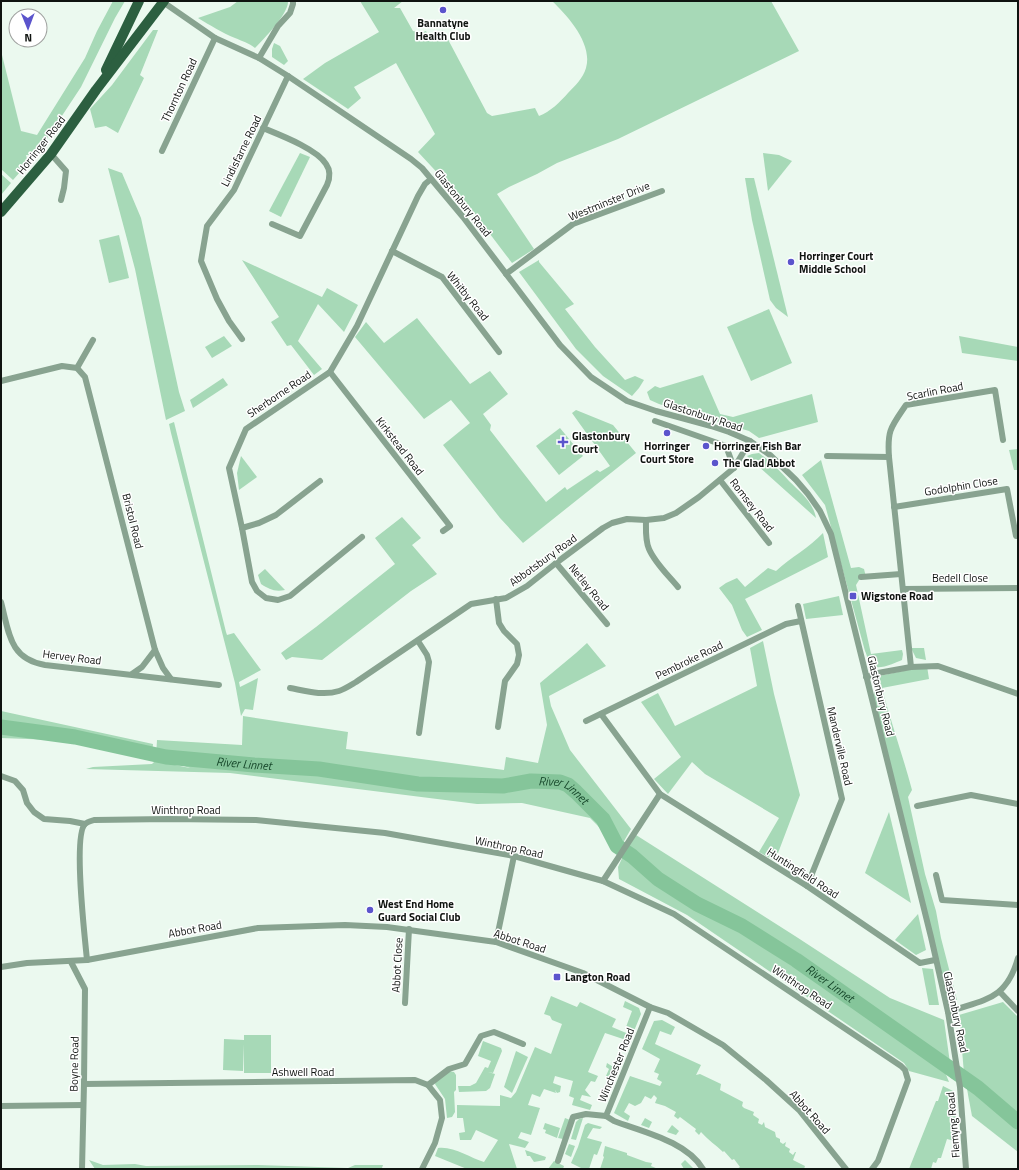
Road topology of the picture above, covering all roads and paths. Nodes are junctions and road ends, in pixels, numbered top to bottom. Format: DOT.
graph roads {
  1 [pos="139,1"];
  2 [pos="163,1"];
  3 [pos="293,1"];
  4 [pos="215,38"];
  5 [pos="259,58"];
  6 [pos="288,76"];
  7 [pos="96,90"];
  8 [pos="263,128"];
  9 [pos="162,151"];
  10 [pos="51,154"];
  11 [pos="431,179"];
  12 [pos="662,191"];
  13 [pos="61,200"];
  14 [pos="1,212"];
  15 [pos="272,224"];
  16 [pos="392,251"];
  17 [pos="506,274"];
  18 [pos="242,339"];
  19 [pos="94,340"];
  20 [pos="499,352"];
  21 [pos="77,368"];
  22 [pos="330,372"];
  23 [pos="1,381"];
  24 [pos="655,421"];
  25 [pos="1003,440"];
  26 [pos="750,441"];
  27 [pos="828,456"];
  28 [pos="889,457"];
  29 [pos="734,468"];
  30 [pos="720,480"];
  31 [pos="320,481"];
  32 [pos="894,507"];
  33 [pos="646,520"];
  34 [pos="242,528"];
  35 [pos="443,531"];
  36 [pos="1016,536"];
  37 [pos="362,537"];
  38 [pos="769,543"];
  39 [pos="556,563"];
  40 [pos="864,569"];
  41 [pos="901,574"];
  42 [pos="678,587"];
  43 [pos="1018,588"];
  44 [pos="903,589"];
  45 [pos="496,599"];
  46 [pos="1,602"];
  47 [pos="798,606"];
  48 [pos="801,621"];
  49 [pos="607,624"];
  50 [pos="418,641"];
  51 [pos="155,650"];
  52 [pos="910,667"];
  53 [pos="132,674"];
  54 [pos="866,677"];
  55 [pos="171,679"];
  56 [pos="219,685"];
  57 [pos="290,688"];
  58 [pos="1018,694"];
  59 [pos="601,714"];
  60 [pos="586,721"];
  61 [pos="498,727"];
  62 [pos="419,733"];
  63 [pos="1,776"];
  64 [pos="660,794"];
  65 [pos="1018,804"];
  66 [pos="917,806"];
  67 [pos="85,824"];
  68 [pos="514,856"];
  69 [pos="936,875"];
  70 [pos="603,881"];
  71 [pos="807,886"];
  72 [pos="1018,905"];
  73 [pos="409,929"];
  74 [pos="496,942"];
  75 [pos="1018,958"];
  76 [pos="87,960"];
  77 [pos="935,960"];
  78 [pos="71,962"];
  79 [pos="1,968"];
  80 [pos="1000,992"];
  81 [pos="405,1003"];
  82 [pos="650,1007"];
  83 [pos="1018,1011"];
  84 [pos="948,1012"];
  85 [pos="523,1044"];
  86 [pos="958,1079"];
  87 [pos="84,1084"];
  88 [pos="428,1085"];
  89 [pos="83,1105"];
  90 [pos="1,1106"];
  91 [pos="606,1116"];
  92 [pos="558,1161"];
  93 [pos="82,1169"];
  94 [pos="422,1169"];
  95 [pos="703,1169"];
  96 [pos="846,1169"];
  97 [pos="872,1169"];
  98 [pos="966,1169"];
  1 -- 7 [label="main road, Horringer Road"];
  2 -- 4 [label="street, Glastonbury Road"];
  2 -- 7 [label="main road, Horringer Road"];
  3 -- 5 [label="street"];
  4 -- 5 [label="street, Glastonbury Road"];
  4 -- 9 [label="street, Thornton Road"];
  5 -- 6 [label="street, Glastonbury Road"];
  6 -- 8 [label="street, Lindisfarne Road"];
  6 -- 11 [label="street, Glastonbury Road"];
  7 -- 10 [label="main road, Horringer Road"];
  8 -- 15 [label="street"];
  8 -- 18 [label="street, Lindisfarne Road"];
  10 -- 13 [label="street"];
  10 -- 14 [label="main road, Horringer Road"];
  11 -- 16 [label="street, Sherborne Road"];
  11 -- 17 [label="street, Glastonbury Road"];
  12 -- 17 [label="street, Westminster Drive"];
  16 -- 20 [label="street, Whitby Road"];
  16 -- 22 [label="street, Sherborne Road"];
  17 -- 26 [label="street, Glastonbury Road"];
  19 -- 21 [label="street"];
  21 -- 23 [label="street"];
  21 -- 51 [label="street, Bristol Road"];
  22 -- 34 [label="street, Sherborne Road"];
  22 -- 35 [label="street, Kirkstead Road"];
  24 -- 29 [label="street"];
  25 -- 28 [label="street, Scarlin Road"];
  26 -- 29 [label="street, Abbotsbury Road"];
  26 -- 54 [label="street, Glastonbury Road"];
  27 -- 28 [label="street"];
  28 -- 32 [label="street, Scarlin Road"];
  29 -- 30 [label="street, Abbotsbury Road"];
  30 -- 33 [label="street, Abbotsbury Road"];
  30 -- 38 [label="street, Romsey Road"];
  31 -- 34 [label="street"];
  32 -- 36 [label="street, Godolphin Close"];
  32 -- 41 [label="street, Scarlin Road"];
  33 -- 39 [label="street, Abbotsbury Road"];
  33 -- 42 [label="street"];
  34 -- 37 [label="street, Sherborne Road"];
  39 -- 45 [label="street, Abbotsbury Road"];
  39 -- 49 [label="street, Netley Road"];
  40 -- 41 [label="street"];
  41 -- 44 [label="street, Scarlin Road"];
  43 -- 44 [label="street, Bedell Close"];
  44 -- 52 [label="street, Scarlin Road"];
  45 -- 50 [label="street, Abbotsbury Road"];
  45 -- 61 [label="street"];
  46 -- 53 [label="street, Hervey Road"];
  47 -- 48 [label="street, Manderville Road"];
  48 -- 59 [label="street, Pembroke Road"];
  48 -- 71 [label="street, Manderville Road"];
  50 -- 57 [label="street, Abbotsbury Road"];
  50 -- 62 [label="street"];
  51 -- 53 [label="street"];
  51 -- 55 [label="street, Bristol Road"];
  52 -- 54 [label="street"];
  52 -- 58 [label="street"];
  53 -- 55 [label="street, Hervey Road"];
  54 -- 77 [label="street, Glastonbury Road"];
  55 -- 56 [label="street, Hervey Road"];
  59 -- 60 [label="street, Pembroke Road"];
  59 -- 64 [label="street, Huntingfield Road"];
  63 -- 67 [label="street"];
  64 -- 70 [label="street"];
  64 -- 71 [label="street, Huntingfield Road"];
  65 -- 66 [label="street"];
  67 -- 68 [label="street, Winthrop Road"];
  67 -- 76 [label="street"];
  68 -- 70 [label="street, Winthrop Road"];
  68 -- 74 [label="street"];
  69 -- 72 [label="street"];
  70 -- 97 [label="street, Winthrop Road"];
  71 -- 77 [label="street, Huntingfield Road"];
  73 -- 74 [label="street, Abbot Road"];
  73 -- 76 [label="street, Abbot Road"];
  73 -- 81 [label="street, Abbot Close"];
  74 -- 82 [label="street, Abbot Road"];
  75 -- 80 [label="street"];
  76 -- 78 [label="street, Abbot Road"];
  77 -- 84 [label="street, Glastonbury Road"];
  78 -- 79 [label="street, Abbot Road"];
  78 -- 87 [label="street, Boyne Road"];
  80 -- 83 [label="street"];
  80 -- 84 [label="street"];
  82 -- 91 [label="street, Winchester Road"];
  82 -- 96 [label="street, Abbot Road"];
  84 -- 86 [label="street, Glastonbury Road"];
  85 -- 88 [label="street"];
  86 -- 98 [label="street, Flemyng Road"];
  87 -- 88 [label="street, Ashwell Road"];
  87 -- 89 [label="street, Boyne Road"];
  88 -- 94 [label="street"];
  89 -- 90 [label="street"];
  89 -- 93 [label="street, Boyne Road"];
  91 -- 92 [label="street"];
  91 -- 95 [label="street, Winchester Road"];
}
